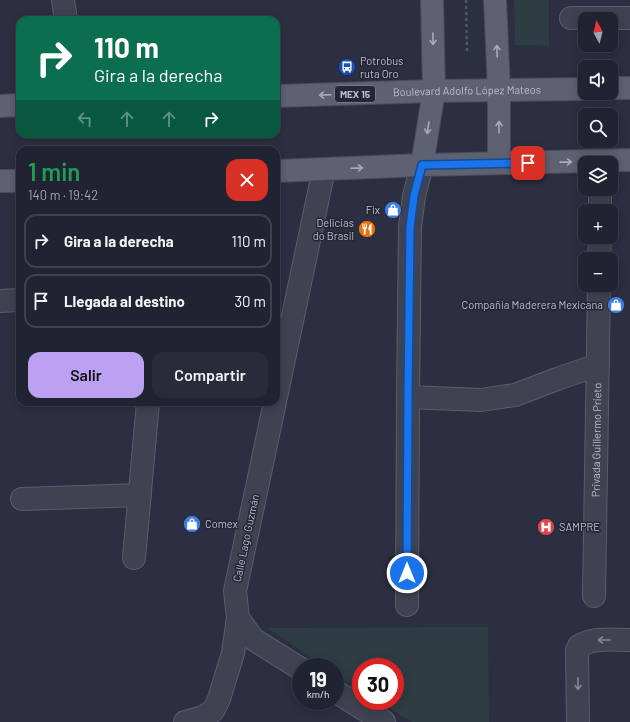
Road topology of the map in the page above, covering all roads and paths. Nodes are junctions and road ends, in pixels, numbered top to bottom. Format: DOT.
graph roads {
  1 [pos="63,0"];
  2 [pos="432,0"];
  3 [pos="466,0"];
  4 [pos="495,0"];
  5 [pos="65,16"];
  6 [pos="571,18"];
  7 [pos="630,18"];
  8 [pos="467,53"];
  9 [pos="618,88"];
  10 [pos="630,88"];
  11 [pos="578,89"];
  12 [pos="499,90"];
  13 [pos="434,91"];
  14 [pos="280,96"];
  15 [pos="16,105"];
  16 [pos="0,106"];
  17 [pos="630,160"];
  18 [pos="618,161"];
  19 [pos="578,162"];
  20 [pos="499,164"];
  21 [pos="422,165"];
  22 [pos="324,169"];
  23 [pos="280,171"];
  24 [pos="0,181"];
  25 [pos="16,181"];
  26 [pos="599,292"];
  27 [pos="16,300"];
  28 [pos="0,301"];
  29 [pos="598,365"];
  30 [pos="280,378"];
  31 [pos="408,397"];
  32 [pos="148,406"];
  33 [pos="274,406"];
  34 [pos="140,495"];
  35 [pos="22,499"];
  36 [pos="134,558"];
  37 [pos="594,596"];
  38 [pos="407,605"];
  39 [pos="238,618"];
  40 [pos="630,640"];
  41 [pos="292,664"];
  42 [pos="344,697"];
  43 [pos="185,722"];
  44 [pos="384,722"];
  45 [pos="578,722"];
  1 -- 5 [label="street"];
  2 -- 13 [label="main road, one-way"];
  3 -- 8 [label="path"];
  12 -- 4 [label="main road, one-way"];
  6 -- 7 [label="street"];
  9 -- 10 [label="main road"];
  11 -- 12 [label="main road, Boulevard Adolfo López Mateos / MEX 15"];
  12 -- 13 [label="main road, Boulevard Adolfo López Mateos / MEX 15"];
  20 -- 12 [label="main road, one-way"];
  13 -- 14 [label="main road, Boulevard Adolfo López Mateos / MEX 15, one-way"];
  13 -- 21 [label="main road, one-way"];
  15 -- 16 [label="main road"];
  17 -- 18 [label="main road"];
  20 -- 19 [label="main road, one-way"];
  20 -- 21 [label="main road"];
  22 -- 21 [label="main road, one-way"];
  21 -- 31 [label="street"];
  22 -- 23 [label="main road"];
  22 -- 30 [label="street"];
  24 -- 25 [label="main road"];
  26 -- 29 [label="street, Privada Guillermo Prieto"];
  27 -- 28 [label="street"];
  29 -- 31 [label="street"];
  29 -- 37 [label="street, Privada Guillermo Prieto"];
  31 -- 38 [label="street"];
  32 -- 34 [label="street"];
  33 -- 39 [label="street, Calle Lago Guzmán"];
  34 -- 35 [label="street"];
  34 -- 36 [label="street"];
  39 -- 41 [label="street, Calle Lago Guzmán"];
  39 -- 43 [label="street"];
  40 -- 45 [label="street, one-way"];
  42 -- 44 [label="street"];
}
